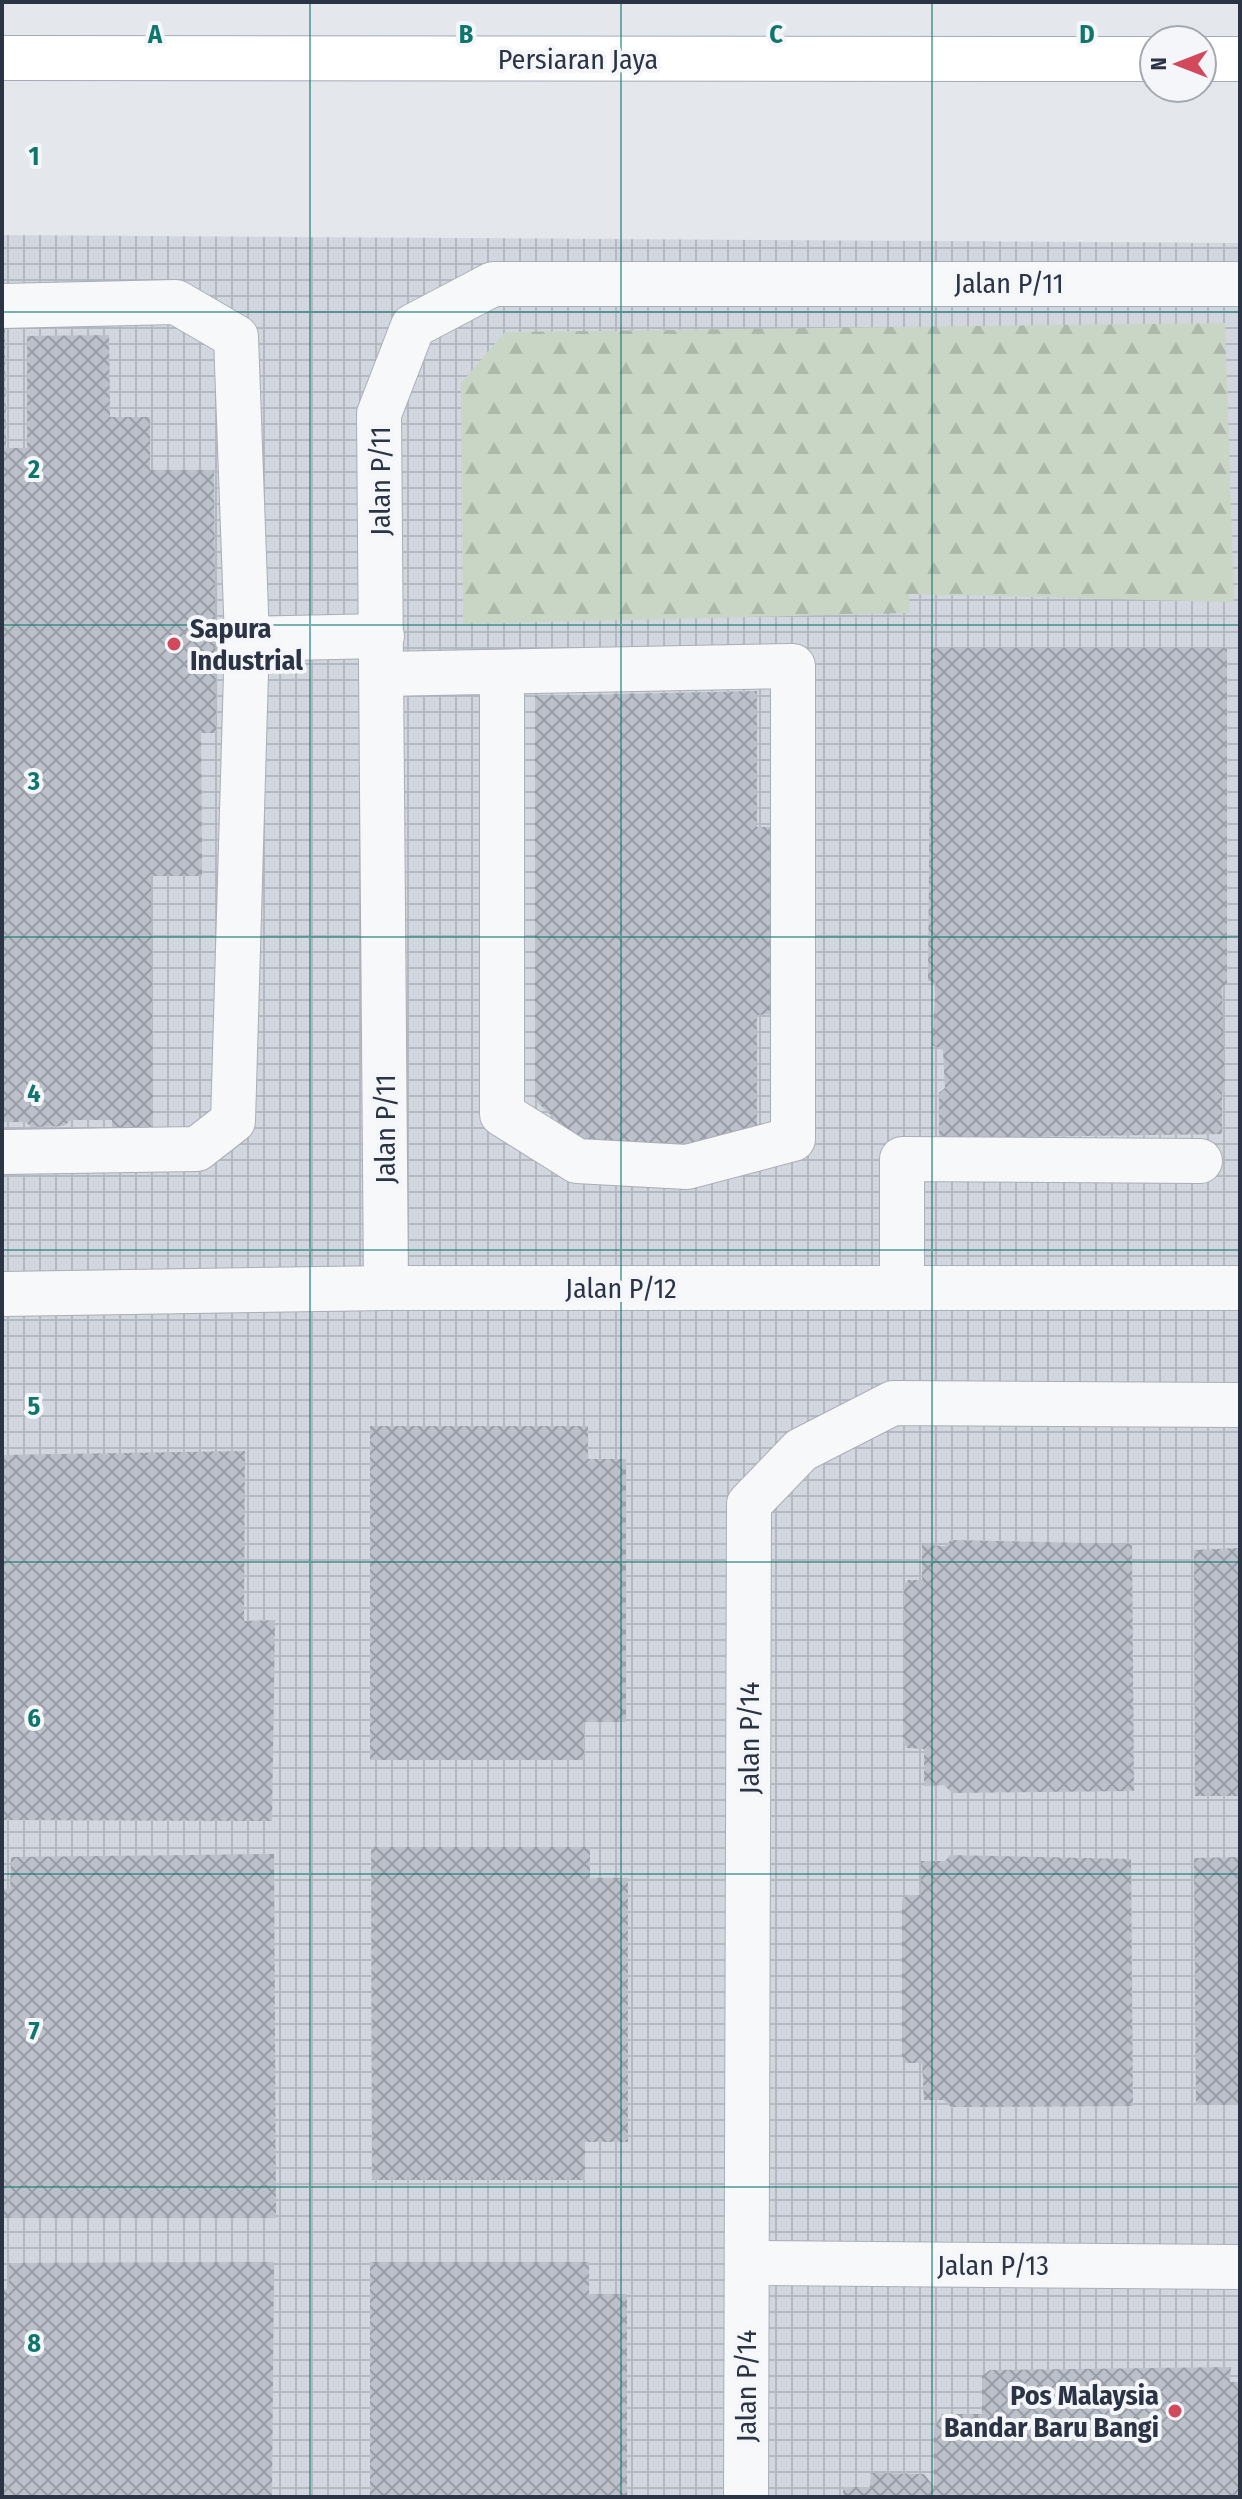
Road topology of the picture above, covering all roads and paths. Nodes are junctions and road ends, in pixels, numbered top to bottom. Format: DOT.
graph roads {
  1 [pos="2,58"];
  2 [pos="1138,59"];
  3 [pos="1218,59"];
  4 [pos="1240,59"];
  5 [pos="1240,284"];
  6 [pos="2,306"];
  7 [pos="247,639"];
  8 [pos="382,655"];
  9 [pos="502,672"];
  10 [pos="2,1152"];
  11 [pos="1200,1161"];
  12 [pos="386,1288"];
  13 [pos="902,1288"];
  14 [pos="1240,1288"];
  15 [pos="2,1294"];
  16 [pos="1240,1405"];
  17 [pos="747,2263"];
  18 [pos="1240,2267"];
  19 [pos="746,2497"];
  1 -- 2 [label="main road, Persiaran Jaya"];
  3 -- 4 [label="main road"];
  5 -- 8 [label="street, Jalan P/11"];
  6 -- 7 [label="street"];
  7 -- 8 [label="street"];
  7 -- 10 [label="street"];
  8 -- 9 [label="street"];
  8 -- 12 [label="street, Jalan P/11"];
  9 -- 9 [label="street"];
  11 -- 13 [label="street"];
  12 -- 13 [label="street, Jalan P/12"];
  12 -- 15 [label="street, Jalan P/12"];
  13 -- 14 [label="street, Jalan P/12"];
  16 -- 17 [label="street, Jalan P/14"];
  17 -- 18 [label="street, Jalan P/13"];
  17 -- 19 [label="street, Jalan P/14"];
}
